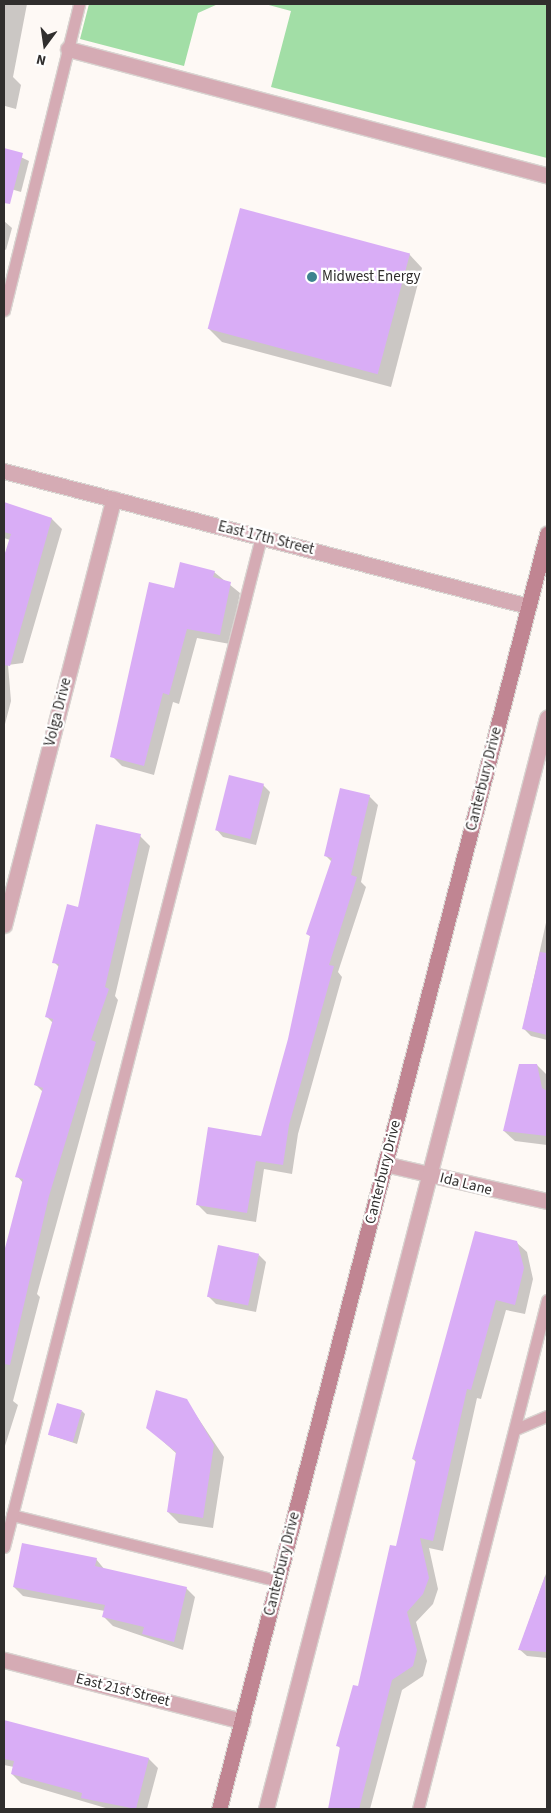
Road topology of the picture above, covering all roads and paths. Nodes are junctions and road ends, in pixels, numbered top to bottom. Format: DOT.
graph roads {
  1 [pos="79,4"];
  2 [pos="68,49"];
  3 [pos="547,176"];
  4 [pos="4,310"];
  5 [pos="4,471"];
  6 [pos="113,499"];
  7 [pos="547,534"];
  8 [pos="262,537"];
  9 [pos="528,606"];
  10 [pos="547,718"];
  11 [pos="4,924"];
  12 [pos="385,1164"];
  13 [pos="430,1175"];
  14 [pos="547,1201"];
  15 [pos="547,1300"];
  16 [pos="547,1416"];
  17 [pos="516,1429"];
  18 [pos="12,1515"];
  19 [pos="4,1547"];
  20 [pos="278,1581"];
  21 [pos="4,1660"];
  22 [pos="242,1721"];
  23 [pos="219,1809"];
  24 [pos="266,1809"];
  25 [pos="418,1809"];
  1 -- 2 [label="lane"];
  2 -- 3 [label="street"];
  2 -- 4 [label="lane"];
  5 -- 6 [label="street, East 17th Street"];
  6 -- 8 [label="street, East 17th Street"];
  6 -- 11 [label="street, Volga Drive"];
  7 -- 9 [label="main road, Canterbury Drive"];
  8 -- 9 [label="street, East 17th Street"];
  8 -- 18 [label="lane"];
  9 -- 12 [label="main road, Canterbury Drive"];
  10 -- 13 [label="street"];
  12 -- 13 [label="street, Ida Lane"];
  12 -- 20 [label="main road, Canterbury Drive"];
  13 -- 14 [label="street, Ida Lane"];
  13 -- 24 [label="street"];
  15 -- 17 [label="lane"];
  16 -- 17 [label="lane"];
  17 -- 25 [label="lane"];
  18 -- 19 [label="lane"];
  18 -- 20 [label="lane"];
  20 -- 22 [label="main road, Canterbury Drive"];
  21 -- 22 [label="street, East 21st Street"];
  22 -- 23 [label="main road, Canterbury Drive"];
}
